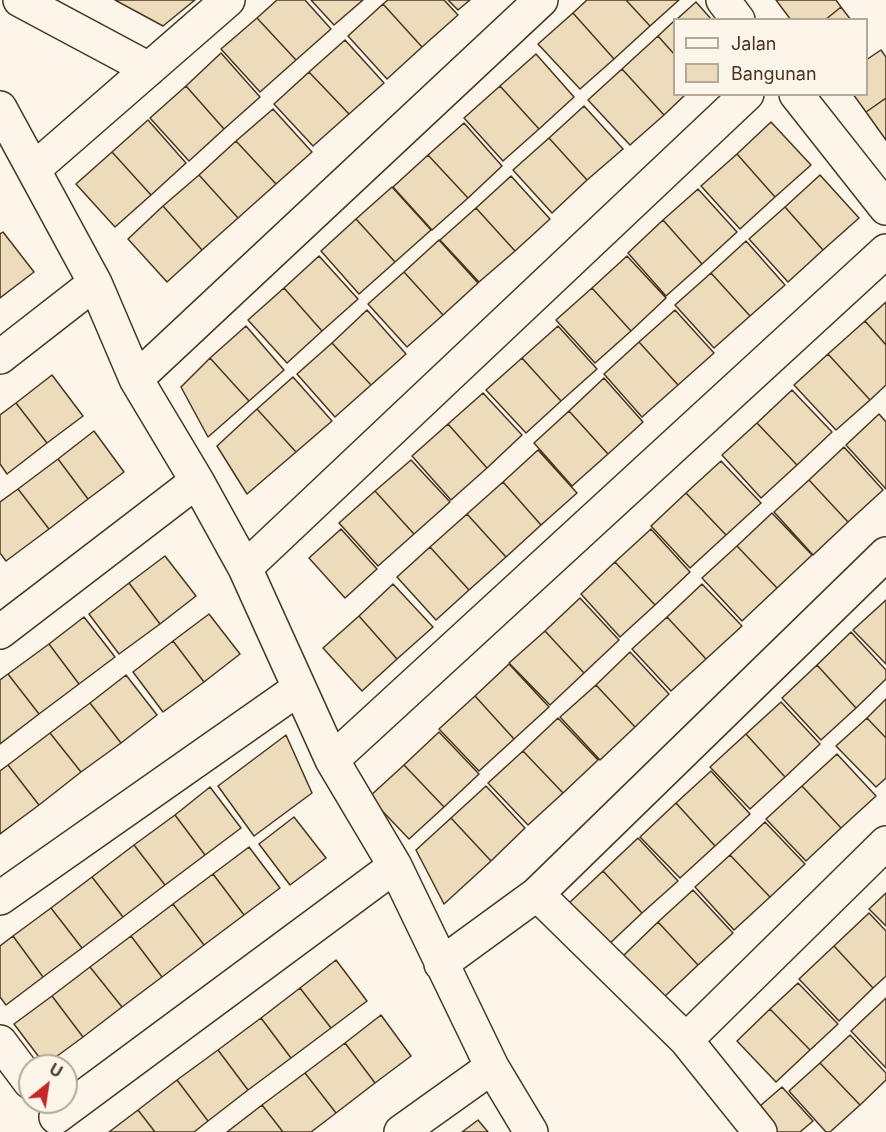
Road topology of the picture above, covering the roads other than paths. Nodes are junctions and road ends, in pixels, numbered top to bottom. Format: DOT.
graph roads {
  1 [pos="21,0"];
  2 [pos="228,0"];
  3 [pos="541,0"];
  4 [pos="723,0"];
  5 [pos="736,18"];
  6 [pos="149,69"];
  7 [pos="745,96"];
  8 [pos="798,96"];
  9 [pos="0,108"];
  10 [pos="34,169"];
  11 [pos="886,208"];
  12 [pos="886,251"];
  13 [pos="95,283"];
  14 [pos="0,357"];
  15 [pos="136,380"];
  16 [pos="197,481"];
  17 [pos="886,554"];
  18 [pos="245,568"];
  19 [pos="0,632"];
  20 [pos="297,689"];
  21 [pos="332,760"];
  22 [pos="886,843"];
  23 [pos="395,866"];
  24 [pos="537,894"];
  25 [pos="0,898"];
  26 [pos="441,964"];
  27 [pos="686,1040"];
  28 [pos="0,1042"];
  29 [pos="18,1066"];
  30 [pos="492,1067"];
  31 [pos="56,1117"];
  32 [pos="401,1132"];
  33 [pos="531,1132"];
  34 [pos="760,1132"];
  1 -- 6 [label="street"];
  2 -- 6 [label="street"];
  3 -- 15 [label="street"];
  4 -- 5 [label="street"];
  6 -- 10 [label="street"];
  7 -- 18 [label="street"];
  8 -- 11 [label="street"];
  9 -- 10 [label="street"];
  10 -- 13 [label="street"];
  12 -- 21 [label="street"];
  13 -- 14 [label="street"];
  13 -- 15 [label="street"];
  15 -- 16 [label="street"];
  16 -- 18 [label="street"];
  16 -- 19 [label="street"];
  17 -- 24 [label="street"];
  18 -- 20 [label="street"];
  20 -- 21 [label="street"];
  20 -- 25 [label="street"];
  21 -- 23 [label="street"];
  22 -- 27 [label="street"];
  23 -- 26 [label="street"];
  23 -- 31 [label="street"];
  24 -- 26 [label="street"];
  24 -- 27 [label="street"];
  26 -- 30 [label="street"];
  27 -- 34 [label="street"];
  28 -- 29 [label="street"];
  30 -- 32 [label="street"];
  30 -- 33 [label="street"];
}
